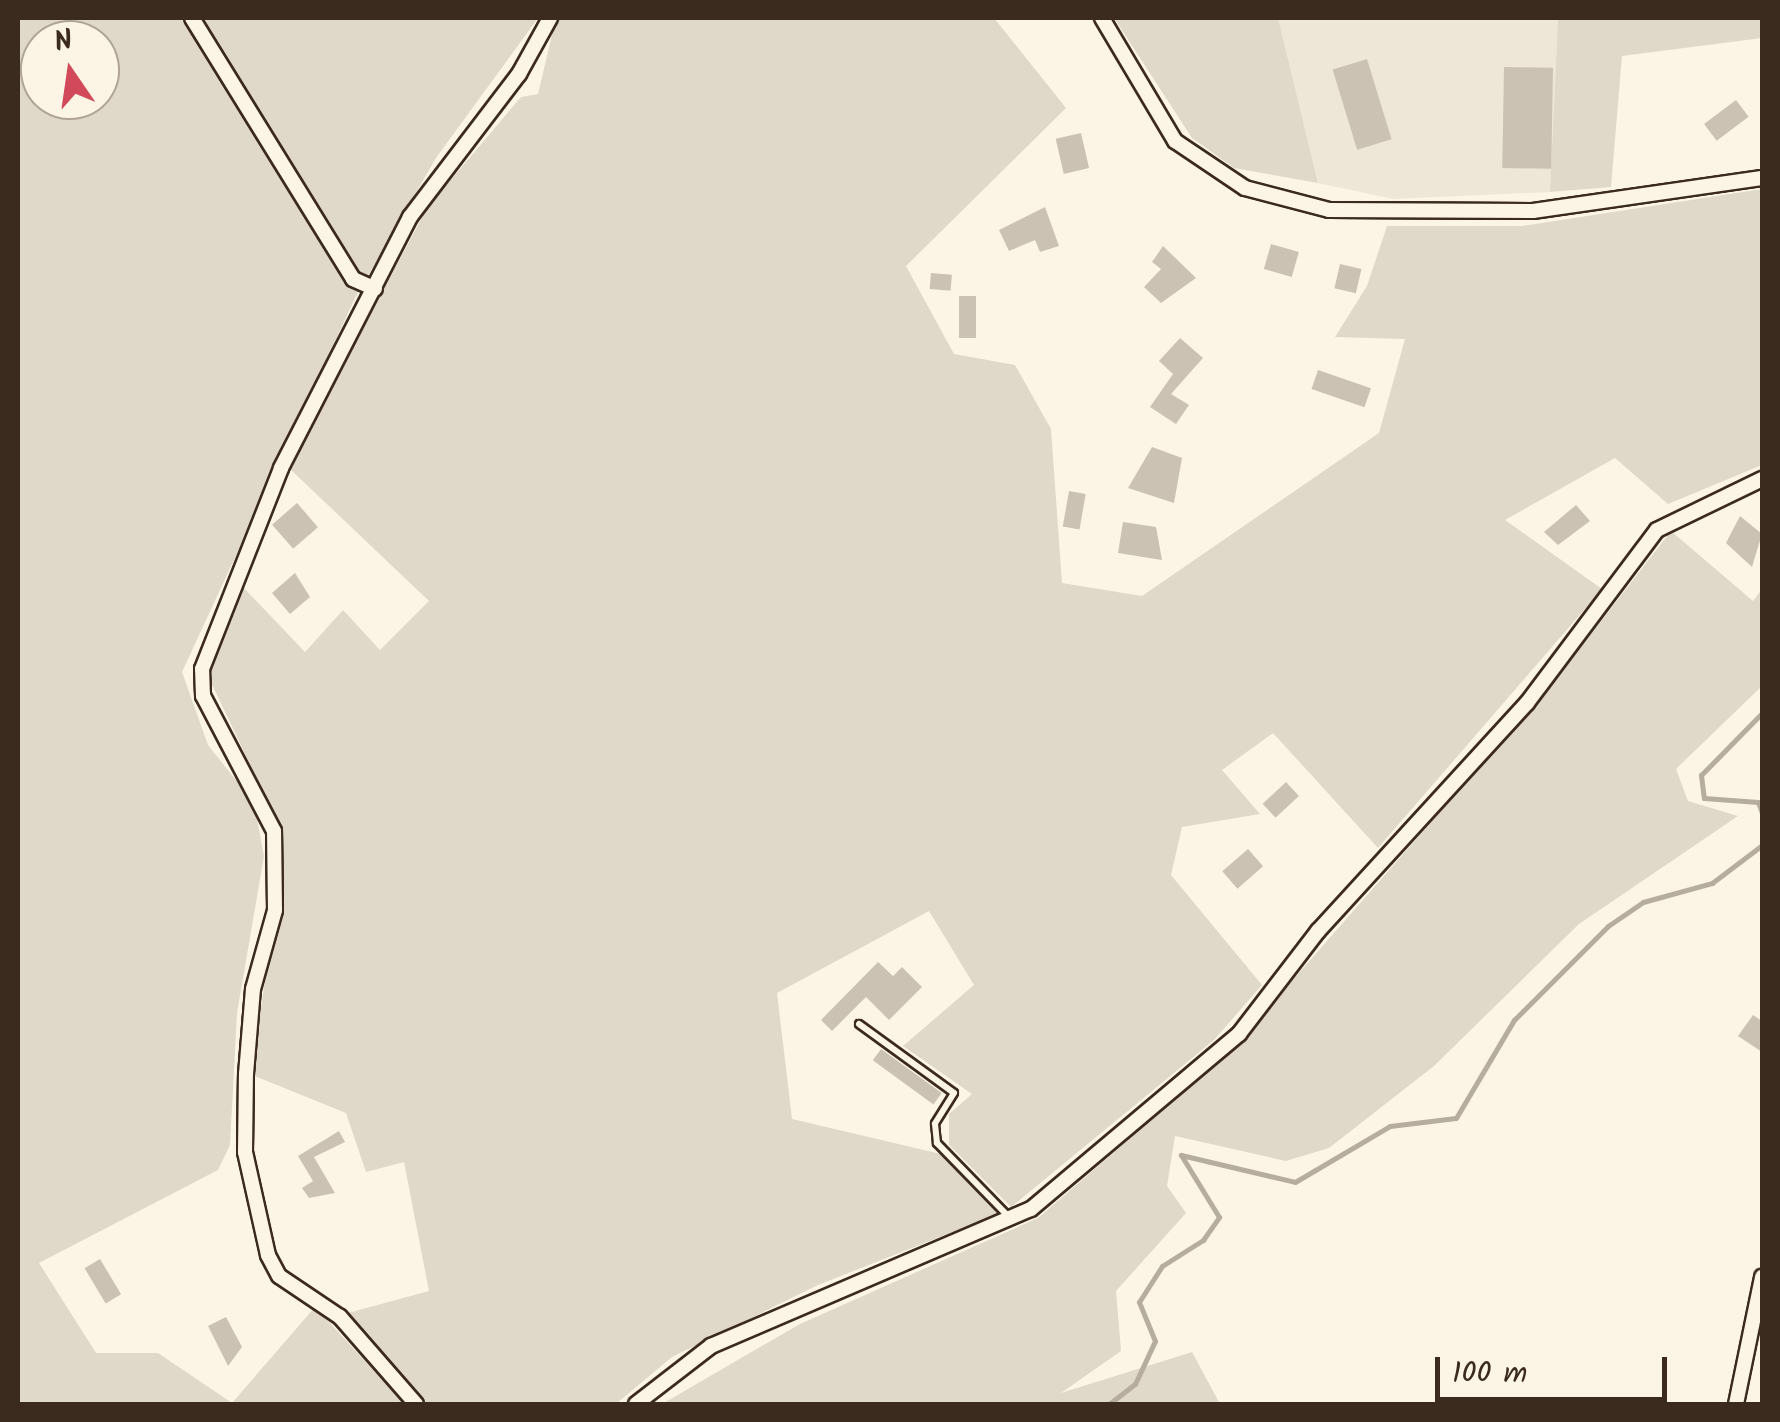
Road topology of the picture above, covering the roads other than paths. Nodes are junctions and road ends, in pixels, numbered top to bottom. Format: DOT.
graph roads {
  1 [pos="192,18"];
  2 [pos="550,18"];
  3 [pos="1102,18"];
  4 [pos="1762,178"];
  5 [pos="375,290"];
  6 [pos="1762,479"];
  7 [pos="860,1024"];
  8 [pos="1012,1220"];
  9 [pos="1762,1277"];
  10 [pos="416,1404"];
  11 [pos="636,1404"];
  12 [pos="1736,1404"];
  1 -- 5 [label="street"];
  2 -- 5 [label="street"];
  3 -- 4 [label="street"];
  5 -- 10 [label="street"];
  6 -- 8 [label="street"];
  7 -- 8 [label="lane"];
  8 -- 11 [label="street"];
  9 -- 12 [label="street"];
}
